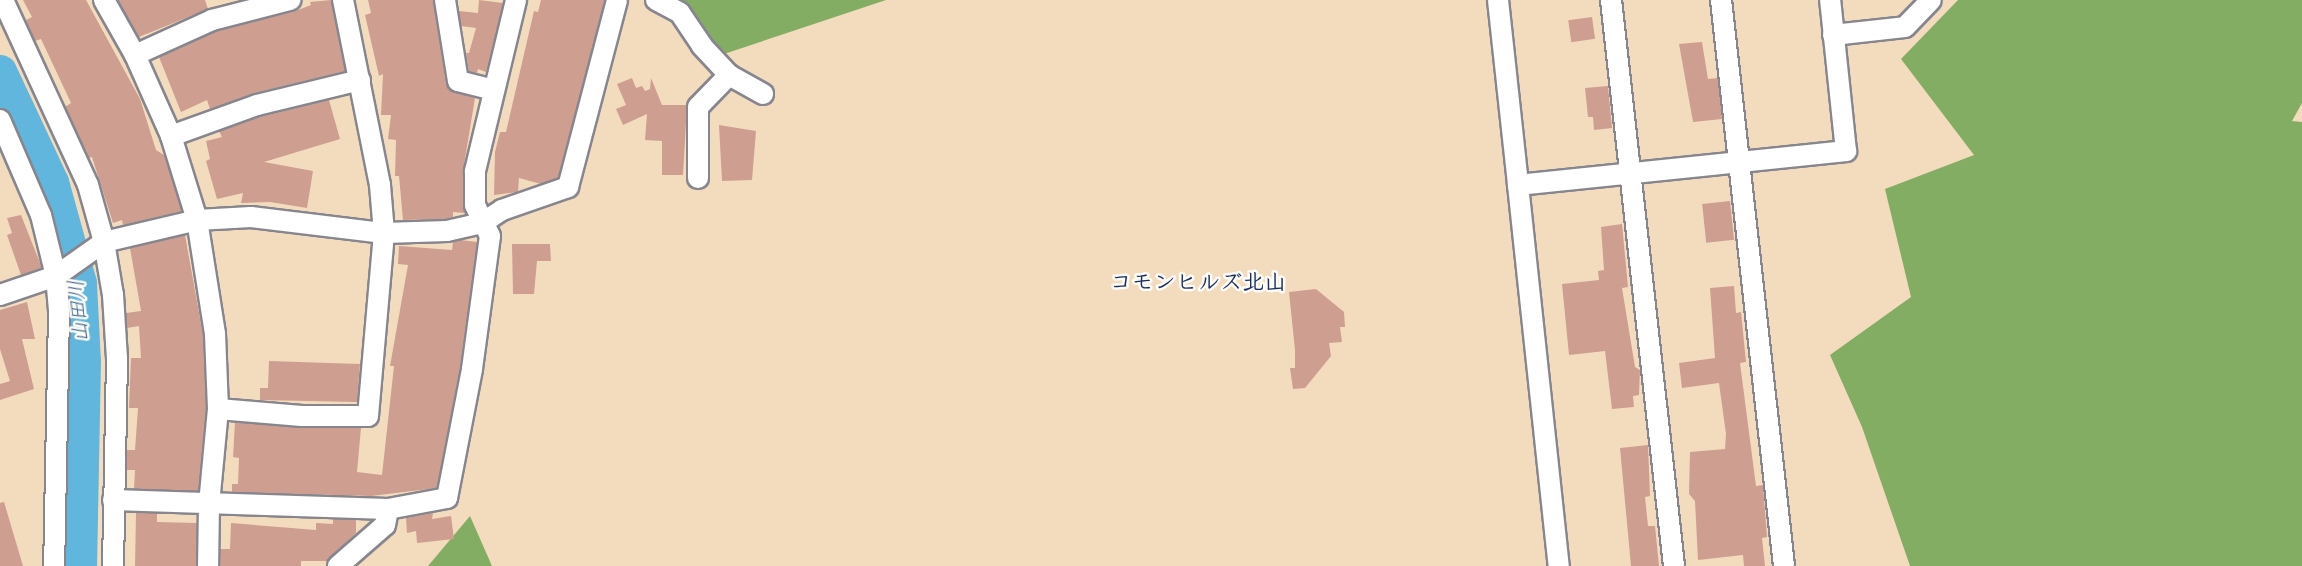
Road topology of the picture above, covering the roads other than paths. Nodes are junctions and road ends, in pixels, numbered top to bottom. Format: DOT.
graph roads {
  1 [pos="3,0"];
  2 [pos="104,0"];
  3 [pos="290,0"];
  4 [pos="344,0"];
  5 [pos="445,0"];
  6 [pos="516,0"];
  7 [pos="617,0"];
  8 [pos="656,0"];
  9 [pos="1498,0"];
  10 [pos="1611,0"];
  11 [pos="1721,0"];
  12 [pos="1830,0"];
  13 [pos="1931,0"];
  14 [pos="1833,35"];
  15 [pos="135,55"];
  16 [pos="729,75"];
  17 [pos="360,80"];
  18 [pos="495,90"];
  19 [pos="763,94"];
  20 [pos="0,120"];
  21 [pos="171,135"];
  22 [pos="1739,163"];
  23 [pos="1630,174"];
  24 [pos="698,178"];
  25 [pos="1518,185"];
  26 [pos="197,220"];
  27 [pos="482,223"];
  28 [pos="384,233"];
  29 [pos="99,246"];
  30 [pos="61,272"];
  31 [pos="0,295"];
  32 [pos="218,410"];
  33 [pos="113,500"];
  34 [pos="209,505"];
  35 [pos="388,509"];
  36 [pos="54,566"];
  37 [pos="113,566"];
  38 [pos="208,566"];
  39 [pos="338,566"];
  40 [pos="1559,566"];
  41 [pos="1674,566"];
  42 [pos="1784,566"];
  1 -- 29 [label="street"];
  2 -- 15 [label="street"];
  3 -- 15 [label="street"];
  4 -- 17 [label="street"];
  5 -- 18 [label="street"];
  6 -- 18 [label="street"];
  7 -- 27 [label="street"];
  8 -- 16 [label="street"];
  9 -- 25 [label="street"];
  10 -- 23 [label="street"];
  11 -- 22 [label="street"];
  12 -- 14 [label="street"];
  13 -- 14 [label="street"];
  14 -- 22 [label="street"];
  15 -- 21 [label="street"];
  16 -- 19 [label="street"];
  16 -- 24 [label="street"];
  17 -- 21 [label="street"];
  17 -- 28 [label="street"];
  18 -- 27 [label="street"];
  20 -- 30 [label="street"];
  21 -- 26 [label="street"];
  22 -- 23 [label="street"];
  22 -- 42 [label="street"];
  23 -- 25 [label="street"];
  23 -- 41 [label="street"];
  25 -- 40 [label="street"];
  26 -- 28 [label="street"];
  26 -- 29 [label="street"];
  26 -- 32 [label="street"];
  27 -- 28 [label="street"];
  27 -- 35 [label="street"];
  28 -- 32 [label="street"];
  29 -- 30 [label="street"];
  29 -- 33 [label="street"];
  30 -- 31 [label="street"];
  30 -- 36 [label="street"];
  32 -- 34 [label="street"];
  33 -- 34 [label="street"];
  33 -- 37 [label="street"];
  34 -- 35 [label="street"];
  34 -- 38 [label="street"];
  35 -- 39 [label="street"];
}
